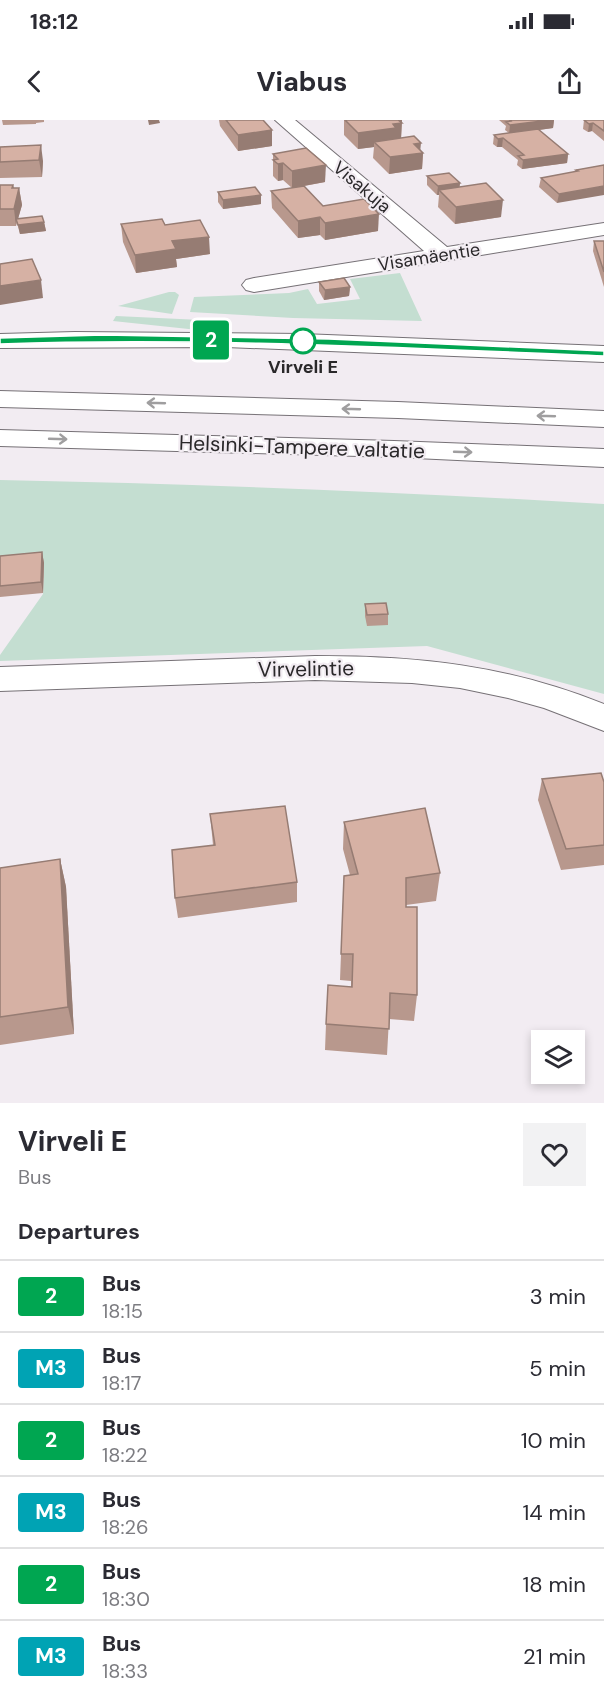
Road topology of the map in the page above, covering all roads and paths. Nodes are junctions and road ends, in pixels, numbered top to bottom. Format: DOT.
graph roads {
  1 [pos="284,120"];
  2 [pos="604,229"];
  3 [pos="441,254"];
  4 [pos="254,285"];
  5 [pos="0,341"];
  6 [pos="604,354"];
  7 [pos="0,399"];
  8 [pos="604,419"];
  9 [pos="0,438"];
  10 [pos="604,458"];
  11 [pos="0,680"];
  12 [pos="604,718"];
  1 -- 3 [label="main road, Visakuja"];
  2 -- 3 [label="main road, Visamäentie"];
  3 -- 4 [label="main road, Visamäentie"];
  5 -- 6 [label="main road"];
  8 -- 7 [label="main road, Helsinki-Tampere valtatie, one-way"];
  9 -- 10 [label="main road, Helsinki-Tampere valtatie, one-way"];
  11 -- 12 [label="main road, Virvelintie"];
}
